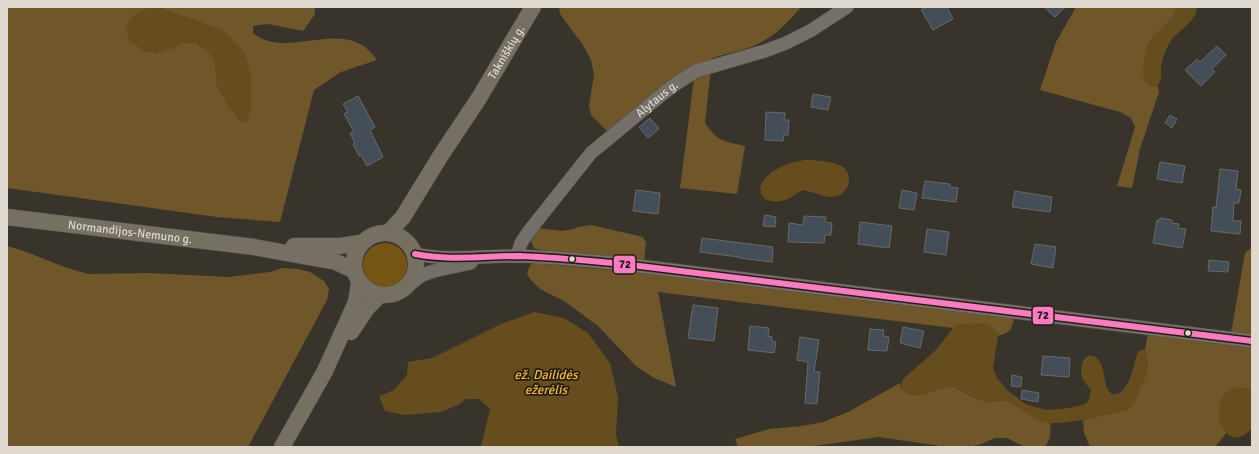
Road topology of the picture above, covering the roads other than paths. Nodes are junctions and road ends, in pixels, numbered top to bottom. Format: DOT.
graph roads {
  1 [pos="532,7"];
  2 [pos="847,7"];
  3 [pos="479,98"];
  4 [pos="7,217"];
  5 [pos="389,232"];
  6 [pos="360,243"];
  7 [pos="254,247"];
  8 [pos="412,249"];
  9 [pos="517,256"];
  10 [pos="496,257"];
  11 [pos="356,276"];
  12 [pos="409,284"];
  13 [pos="380,295"];
  14 [pos="1252,342"];
  15 [pos="325,371"];
  16 [pos="282,447"];
  1 -- 3 [label="main road, Takniškių g."];
  2 -- 9 [label="street, Alytaus g."];
  3 -- 5 [label="main road"];
  3 -- 8 [label="main road"];
  4 -- 7 [label="main road, Normandijos-Nemuno g."];
  5 -- 6 [label="main road"];
  5 -- 8 [label="main road"];
  6 -- 7 [label="main road, Normandijos-Nemuno g."];
  6 -- 11 [label="main road"];
  7 -- 11 [label="main road, Normandijos-Nemuno g."];
  8 -- 10 [label="street"];
  8 -- 12 [label="main road"];
  9 -- 10 [label="street"];
  9 -- 14 [label="street"];
  10 -- 12 [label="street"];
  11 -- 13 [label="main road"];
  11 -- 15 [label="main road"];
  12 -- 13 [label="main road"];
  13 -- 15 [label="main road"];
  15 -- 16 [label="main road"];
}
